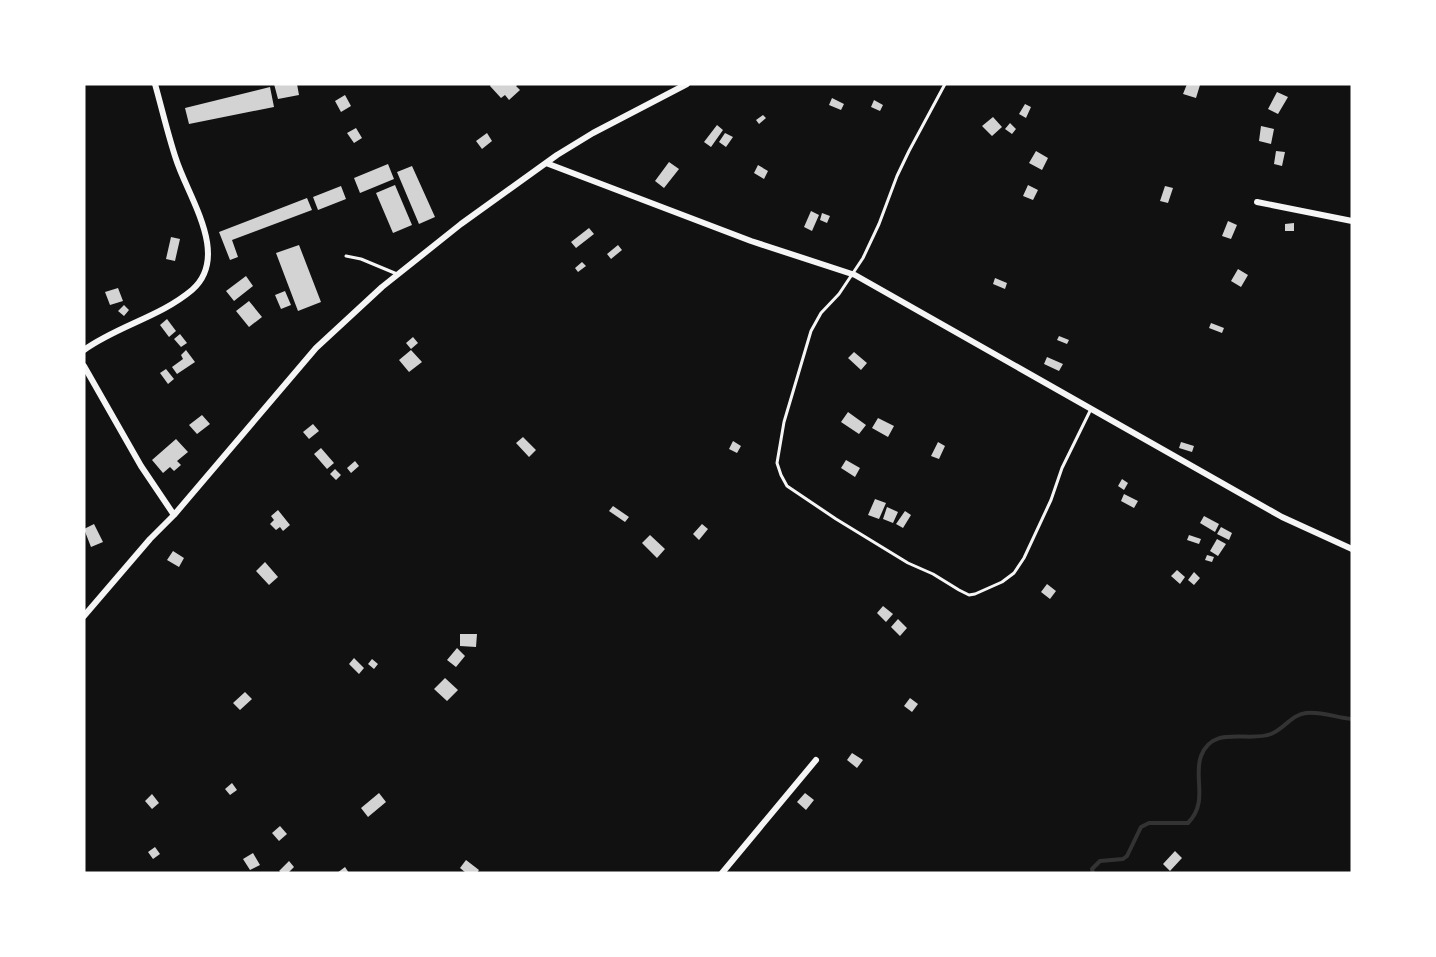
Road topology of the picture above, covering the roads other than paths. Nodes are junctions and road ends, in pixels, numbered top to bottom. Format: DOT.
graph roads {
  1 [pos="155,84"];
  2 [pos="687,84"];
  3 [pos="945,84"];
  4 [pos="546,163"];
  5 [pos="1257,202"];
  6 [pos="1352,221"];
  7 [pos="346,256"];
  8 [pos="399,274"];
  9 [pos="852,274"];
  10 [pos="84,350"];
  11 [pos="84,366"];
  12 [pos="1091,409"];
  13 [pos="174,515"];
  14 [pos="1352,549"];
  15 [pos="84,616"];
  16 [pos="816,760"];
  17 [pos="722,873"];
  1 -- 10 [label="street"];
  2 -- 4 [label="street"];
  3 -- 9 [label="lane"];
  4 -- 8 [label="street"];
  4 -- 9 [label="street"];
  5 -- 6 [label="street"];
  7 -- 8 [label="lane"];
  8 -- 13 [label="street"];
  9 -- 12 [label="street"];
  9 -- 12 [label="lane"];
  11 -- 13 [label="street"];
  12 -- 14 [label="street"];
  13 -- 15 [label="street"];
  16 -- 17 [label="street"];
}
